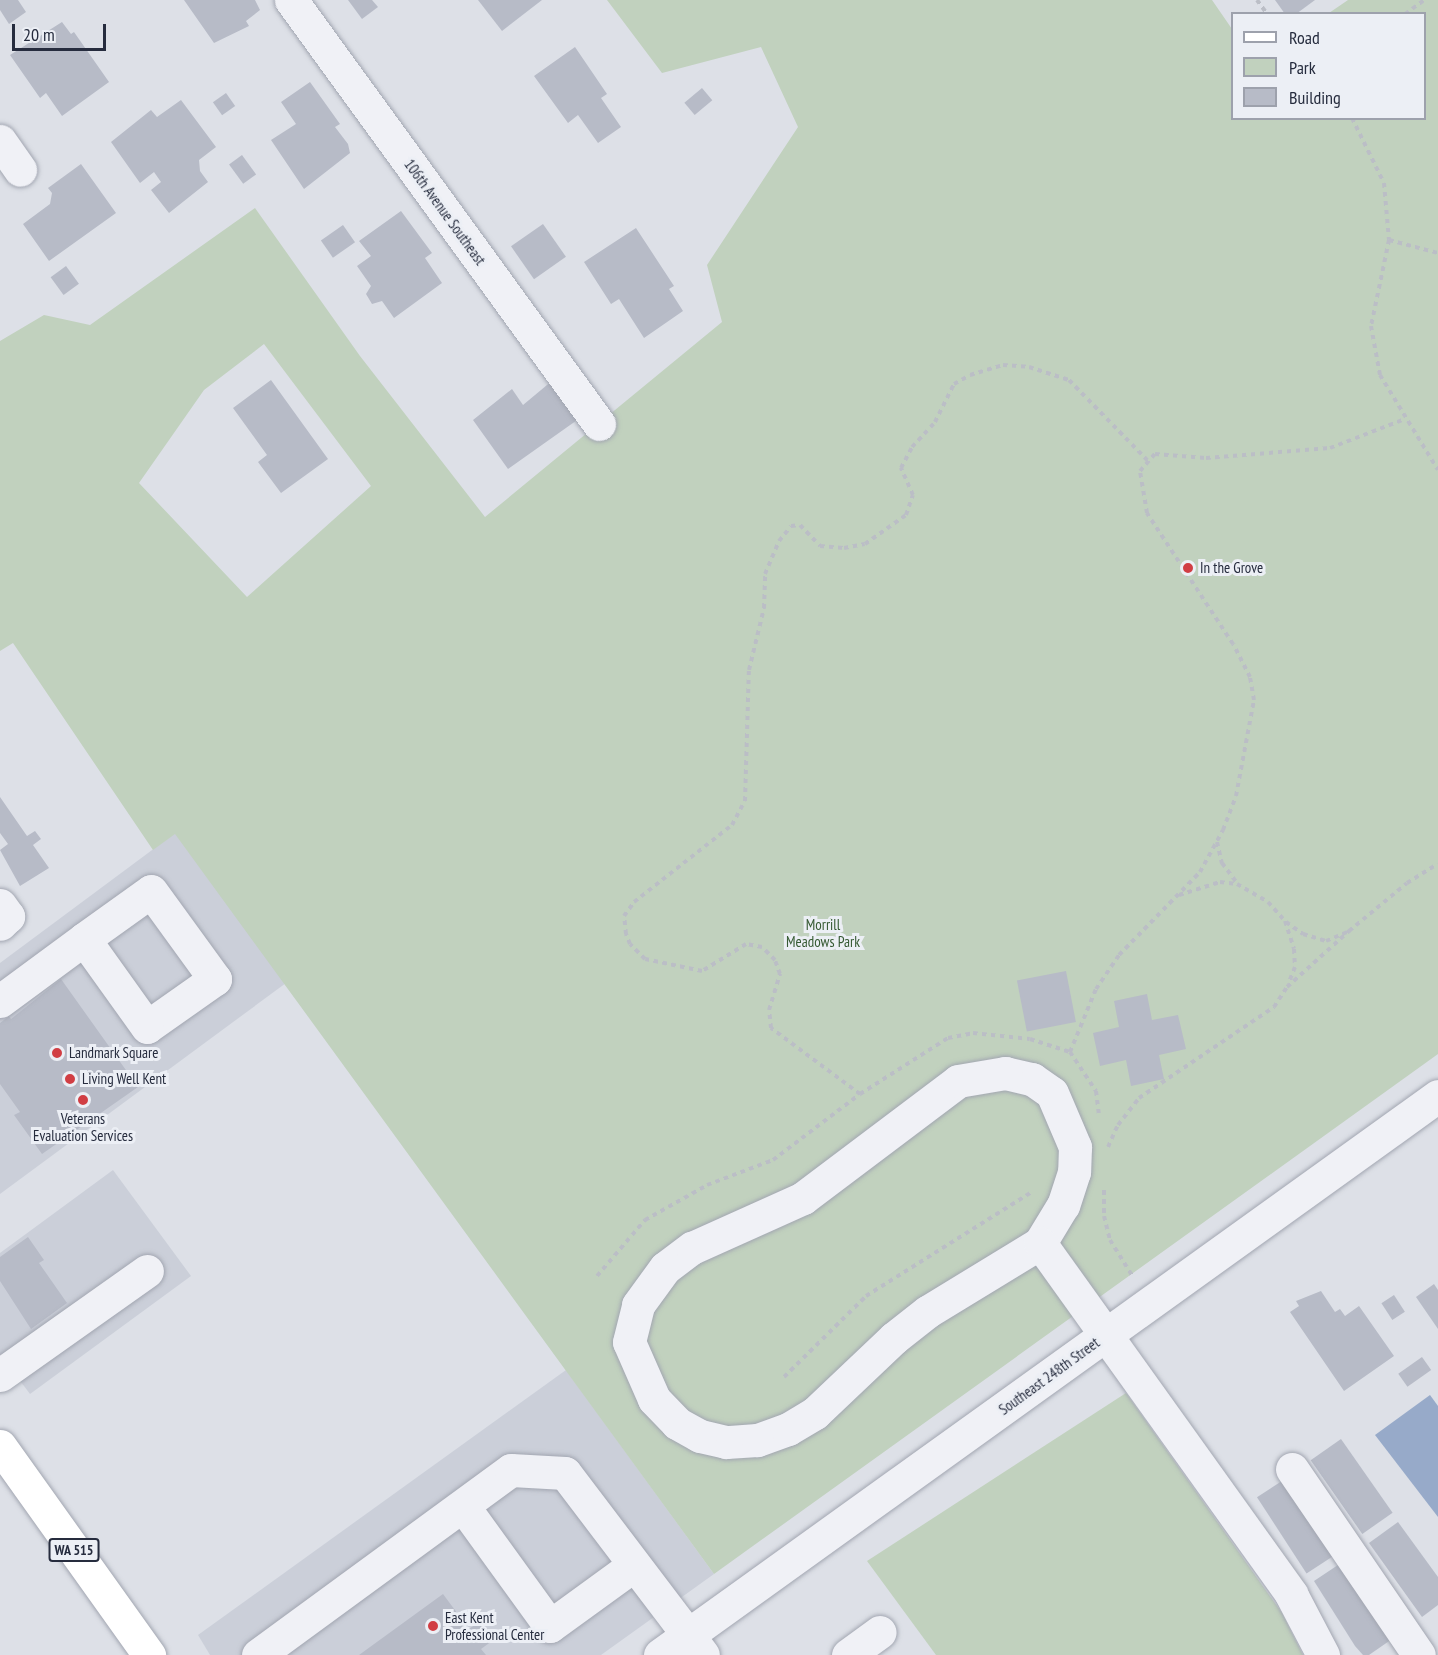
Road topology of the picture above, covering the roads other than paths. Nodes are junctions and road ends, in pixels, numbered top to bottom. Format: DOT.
graph roads {
  1 [pos="291,0"];
  2 [pos="0,141"];
  3 [pos="20,170"];
  4 [pos="599,424"];
  5 [pos="0,904"];
  6 [pos="0,924"];
  7 [pos="84,939"];
  8 [pos="0,1001"];
  9 [pos="1438,1096"];
  10 [pos="1040,1243"];
  11 [pos="147,1271"];
  12 [pos="1107,1334"];
  13 [pos="0,1375"];
  14 [pos="0,1446"];
  15 [pos="1292,1469"];
  16 [pos="463,1506"];
  17 [pos="634,1564"];
  18 [pos="879,1632"];
  19 [pos="695,1645"];
  20 [pos="149,1655"];
  21 [pos="258,1655"];
  22 [pos="660,1655"];
  23 [pos="848,1655"];
  24 [pos="1323,1655"];
  25 [pos="1419,1655"];
  1 -- 4 [label="street, 106th Avenue Southeast"];
  2 -- 3 [label="street"];
  5 -- 6 [label="street"];
  7 -- 8 [label="street"];
  9 -- 12 [label="street, Southeast 248th Street"];
  10 -- 10 [label="street"];
  10 -- 12 [label="street"];
  11 -- 13 [label="street"];
  12 -- 19 [label="street, Southeast 248th Street"];
  12 -- 24 [label="street"];
  14 -- 20 [label="main road, WA 515"];
  15 -- 25 [label="street"];
  16 -- 17 [label="street"];
  16 -- 17 [label="street"];
  16 -- 21 [label="street"];
  17 -- 19 [label="street"];
  18 -- 23 [label="street"];
  19 -- 22 [label="street, Southeast 248th Street"];
}
